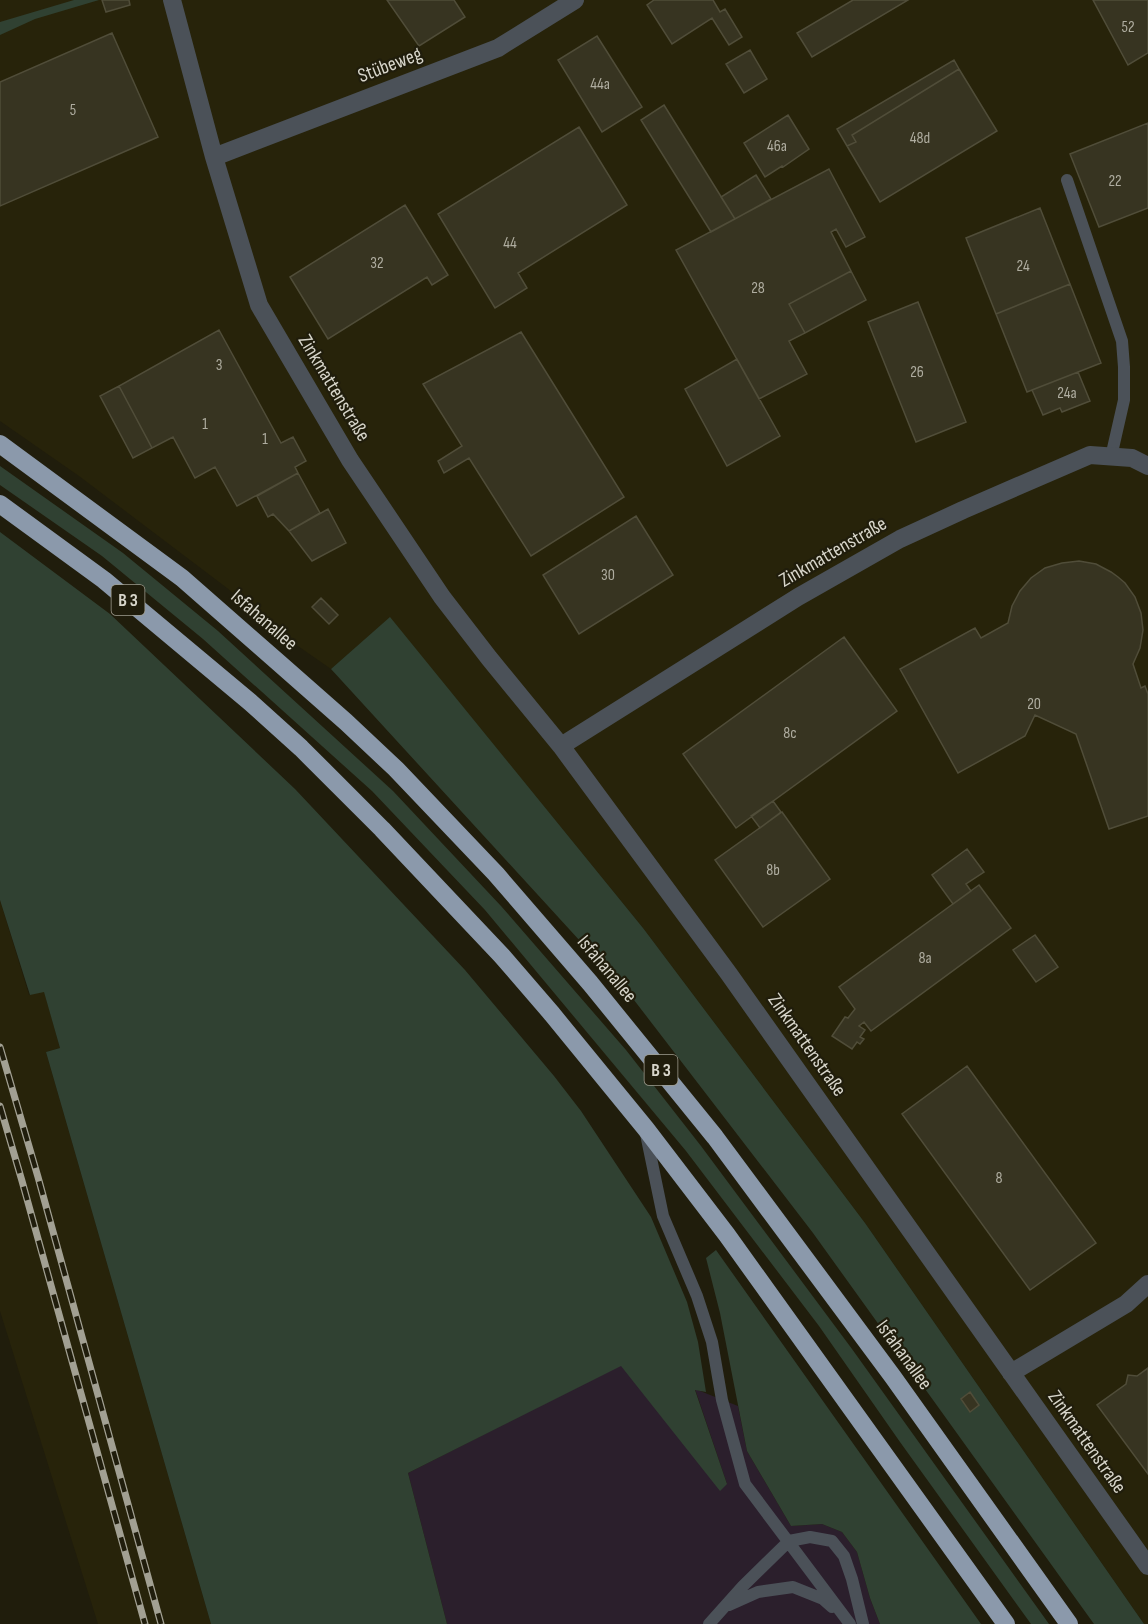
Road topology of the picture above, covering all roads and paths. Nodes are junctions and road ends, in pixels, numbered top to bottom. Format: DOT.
graph roads {
  1 [pos="172,0"];
  2 [pos="574,0"];
  3 [pos="214,157"];
  4 [pos="1067,180"];
  5 [pos="0,444"];
  6 [pos="1111,457"];
  7 [pos="1148,466"];
  8 [pos="0,504"];
  9 [pos="561,746"];
  10 [pos="646,1130"];
  11 [pos="1148,1284"];
  12 [pos="1011,1373"];
  13 [pos="789,1541"];
  14 [pos="1148,1566"];
  15 [pos="725,1607"];
  16 [pos="709,1624"];
  17 [pos="849,1624"];
  18 [pos="863,1624"];
  19 [pos="1006,1624"];
  20 [pos="1070,1624"];
  1 -- 3 [label="street, Zinkmattenstraße"];
  2 -- 3 [label="street, Stübeweg"];
  3 -- 9 [label="street, Zinkmattenstraße"];
  4 -- 6 [label="lane"];
  5 -- 20 [label="highway, Isfahanallee / B 3"];
  6 -- 7 [label="street, Zinkmattenstraße"];
  6 -- 9 [label="street, Zinkmattenstraße"];
  8 -- 10 [label="highway, B 3"];
  9 -- 12 [label="street, Zinkmattenstraße"];
  10 -- 13 [label="lane"];
  10 -- 19 [label="highway, B 3"];
  11 -- 12 [label="street"];
  12 -- 14 [label="street, Zinkmattenstraße"];
  13 -- 15 [label="lane"];
  13 -- 17 [label="lane"];
  13 -- 18 [label="lane"];
  15 -- 16 [label="lane"];
  15 -- 17 [label="lane"];
}
